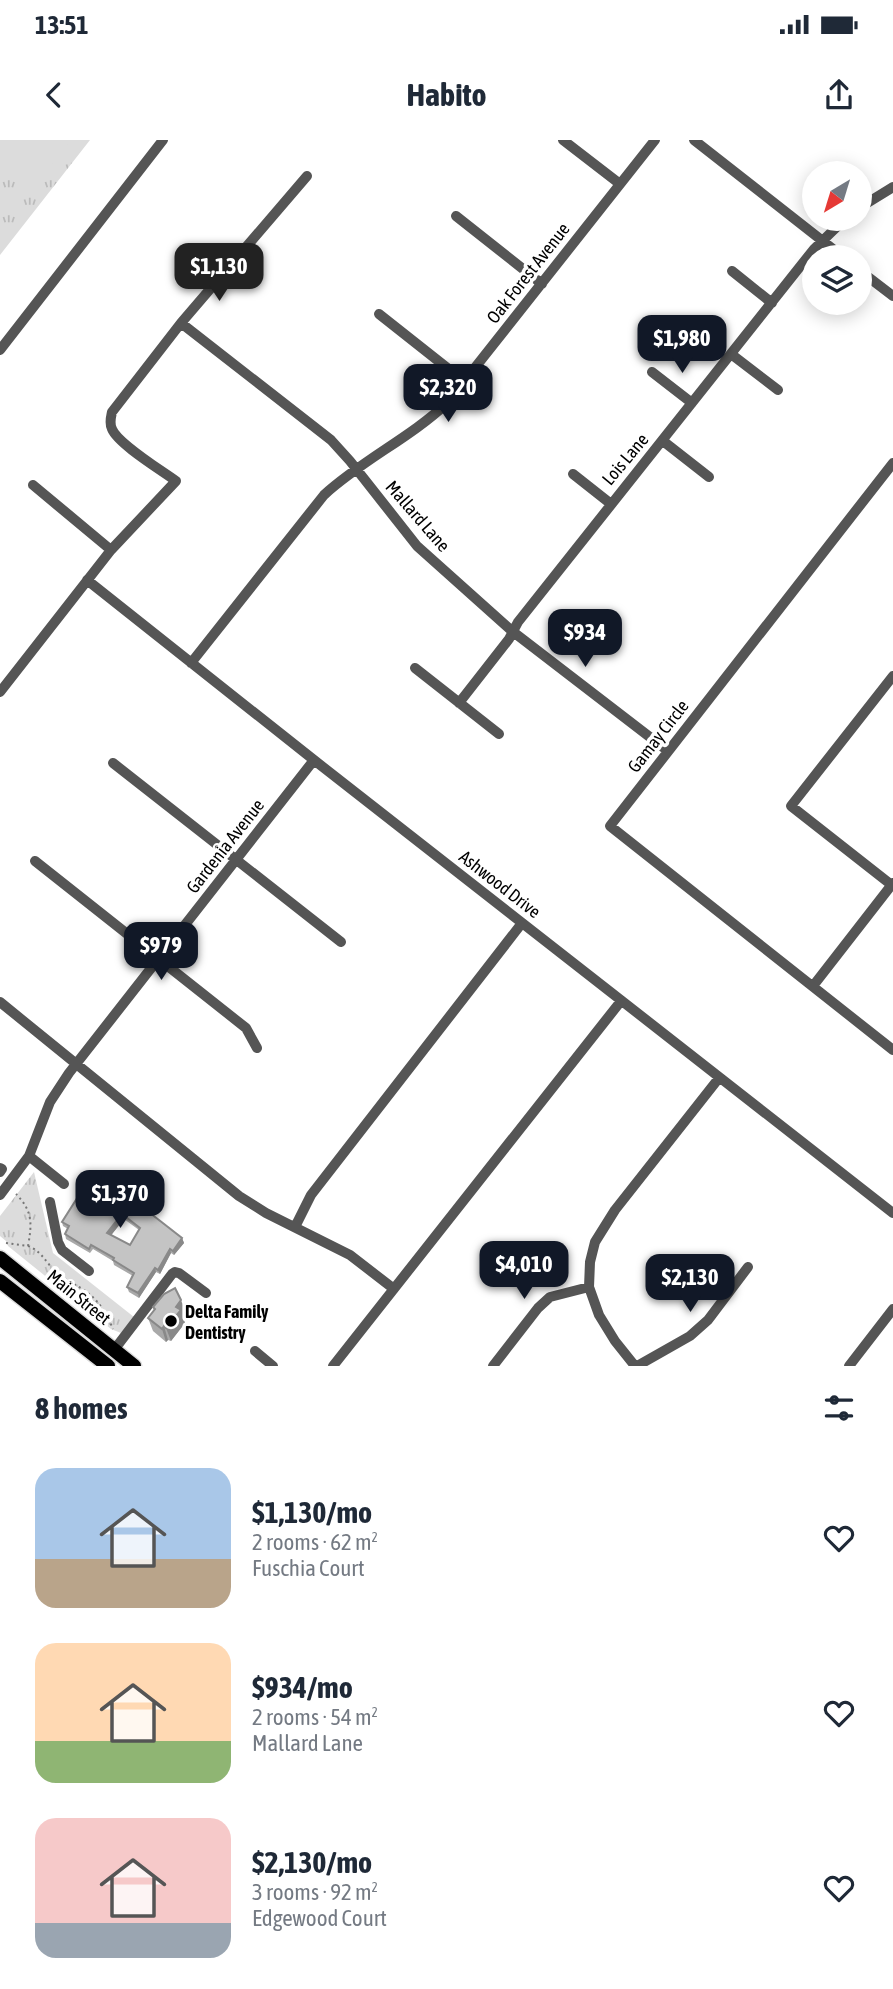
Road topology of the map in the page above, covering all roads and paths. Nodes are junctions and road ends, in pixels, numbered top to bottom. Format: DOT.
graph roads {
  1 [pos="163,140"];
  2 [pos="563,140"];
  3 [pos="655,140"];
  4 [pos="694,140"];
  5 [pos="307,176"];
  6 [pos="620,184"];
  7 [pos="893,187"];
  8 [pos="872,200"];
  9 [pos="456,216"];
  10 [pos="832,231"];
  11 [pos="822,240"];
  12 [pos="828,245"];
  13 [pos="732,271"];
  14 [pos="872,280"];
  15 [pos="542,284"];
  16 [pos="893,296"];
  17 [pos="772,303"];
  18 [pos="379,314"];
  19 [pos="181,323"];
  20 [pos="0,350"];
  21 [pos="732,354"];
  22 [pos="652,372"];
  23 [pos="465,382"];
  24 [pos="778,390"];
  25 [pos="692,403"];
  26 [pos="663,441"];
  27 [pos="893,463"];
  28 [pos="356,469"];
  29 [pos="572,474"];
  30 [pos="709,477"];
  31 [pos="33,485"];
  32 [pos="611,504"];
  33 [pos="111,550"];
  34 [pos="87,580"];
  35 [pos="512,631"];
  36 [pos="191,663"];
  37 [pos="415,667"];
  38 [pos="893,676"];
  39 [pos="0,692"];
  40 [pos="459,703"];
  41 [pos="499,734"];
  42 [pos="668,751"];
  43 [pos="314,760"];
  44 [pos="113,763"];
  45 [pos="237,860"];
  46 [pos="36,862"];
  47 [pos="893,885"];
  48 [pos="522,923"];
  49 [pos="341,942"];
  50 [pos="159,958"];
  51 [pos="813,986"];
  52 [pos="621,1001"];
  53 [pos="0,1002"];
  54 [pos="257,1048"];
  55 [pos="893,1050"];
  56 [pos="76,1064"];
  57 [pos="719,1078"];
  58 [pos="29,1156"];
  59 [pos="64,1184"];
  60 [pos="16,1194"];
  61 [pos="0,1195"];
  62 [pos="50,1202"];
  63 [pos="893,1213"];
  64 [pos="295,1227"];
  65 [pos="6,1243"];
  66 [pos="28,1246"];
  67 [pos="0,1258"];
  68 [pos="748,1267"];
  69 [pos="89,1271"];
  70 [pos="0,1281"];
  71 [pos="589,1287"];
  72 [pos="394,1289"];
  73 [pos="206,1293"];
  74 [pos="893,1309"];
  75 [pos="113,1329"];
  76 [pos="114,1350"];
  77 [pos="255,1351"];
  78 [pos="108,1366"];
  79 [pos="134,1366"];
  80 [pos="273,1366"];
  81 [pos="333,1366"];
  82 [pos="493,1366"];
  83 [pos="636,1366"];
  84 [pos="849,1366"];
  1 -- 20 [label="street"];
  2 -- 6 [label="street"];
  3 -- 6 [label="street, Oak Forest Avenue"];
  4 -- 11 [label="street"];
  5 -- 19 [label="street"];
  6 -- 15 [label="street, Oak Forest Avenue"];
  7 -- 8 [label="street"];
  9 -- 15 [label="street"];
  10 -- 11 [label="street, Lois Lane"];
  11 -- 12 [label="street"];
  11 -- 17 [label="street, Lois Lane"];
  13 -- 17 [label="street"];
  14 -- 16 [label="street"];
  15 -- 23 [label="street, Oak Forest Avenue"];
  17 -- 21 [label="street, Lois Lane"];
  18 -- 23 [label="street"];
  19 -- 28 [label="street, Mallard Lane"];
  19 -- 33 [label="street"];
  21 -- 24 [label="street"];
  21 -- 25 [label="street, Lois Lane"];
  22 -- 25 [label="street"];
  23 -- 28 [label="street, Oak Forest Avenue"];
  25 -- 26 [label="street, Lois Lane"];
  26 -- 30 [label="street"];
  26 -- 32 [label="street, Lois Lane"];
  27 -- 42 [label="street, Gamay Circle"];
  28 -- 35 [label="street, Mallard Lane"];
  28 -- 36 [label="street, Oak Forest Avenue"];
  29 -- 32 [label="street"];
  31 -- 33 [label="street"];
  32 -- 35 [label="street, Lois Lane"];
  33 -- 34 [label="street"];
  34 -- 36 [label="street, Ashwood Drive"];
  34 -- 39 [label="street"];
  35 -- 40 [label="street, Lois Lane"];
  35 -- 42 [label="street, Mallard Lane"];
  36 -- 43 [label="street, Ashwood Drive"];
  37 -- 40 [label="street"];
  38 -- 47 [label="street"];
  40 -- 41 [label="street"];
  42 -- 51 [label="street, Gamay Circle"];
  43 -- 45 [label="street, Gardenia Avenue"];
  43 -- 48 [label="street, Ashwood Drive"];
  44 -- 45 [label="street"];
  45 -- 49 [label="street"];
  45 -- 50 [label="street, Gardenia Avenue"];
  46 -- 50 [label="street"];
  47 -- 51 [label="street"];
  48 -- 52 [label="street, Ashwood Drive"];
  48 -- 64 [label="street"];
  50 -- 54 [label="street"];
  50 -- 56 [label="street, Gardenia Avenue"];
  51 -- 55 [label="street"];
  52 -- 57 [label="street, Ashwood Drive"];
  52 -- 72 [label="street"];
  53 -- 56 [label="street"];
  56 -- 58 [label="street, Gardenia Avenue"];
  56 -- 64 [label="street"];
  57 -- 63 [label="street, Ashwood Drive"];
  57 -- 71 [label="street"];
  58 -- 59 [label="street"];
  58 -- 61 [label="street, Gardenia Avenue"];
  60 -- 66 [label="path"];
  62 -- 69 [label="street"];
  64 -- 72 [label="street"];
  65 -- 66 [label="path"];
  66 -- 75 [label="path"];
  67 -- 76 [label="main road, Main Street"];
  68 -- 83 [label="street"];
  70 -- 78 [label="main road, Main Street"];
  71 -- 82 [label="street"];
  71 -- 83 [label="street"];
  72 -- 81 [label="street"];
  73 -- 76 [label="street"];
  74 -- 84 [label="street"];
  76 -- 79 [label="main road, Main Street"];
  77 -- 80 [label="street"];
}
